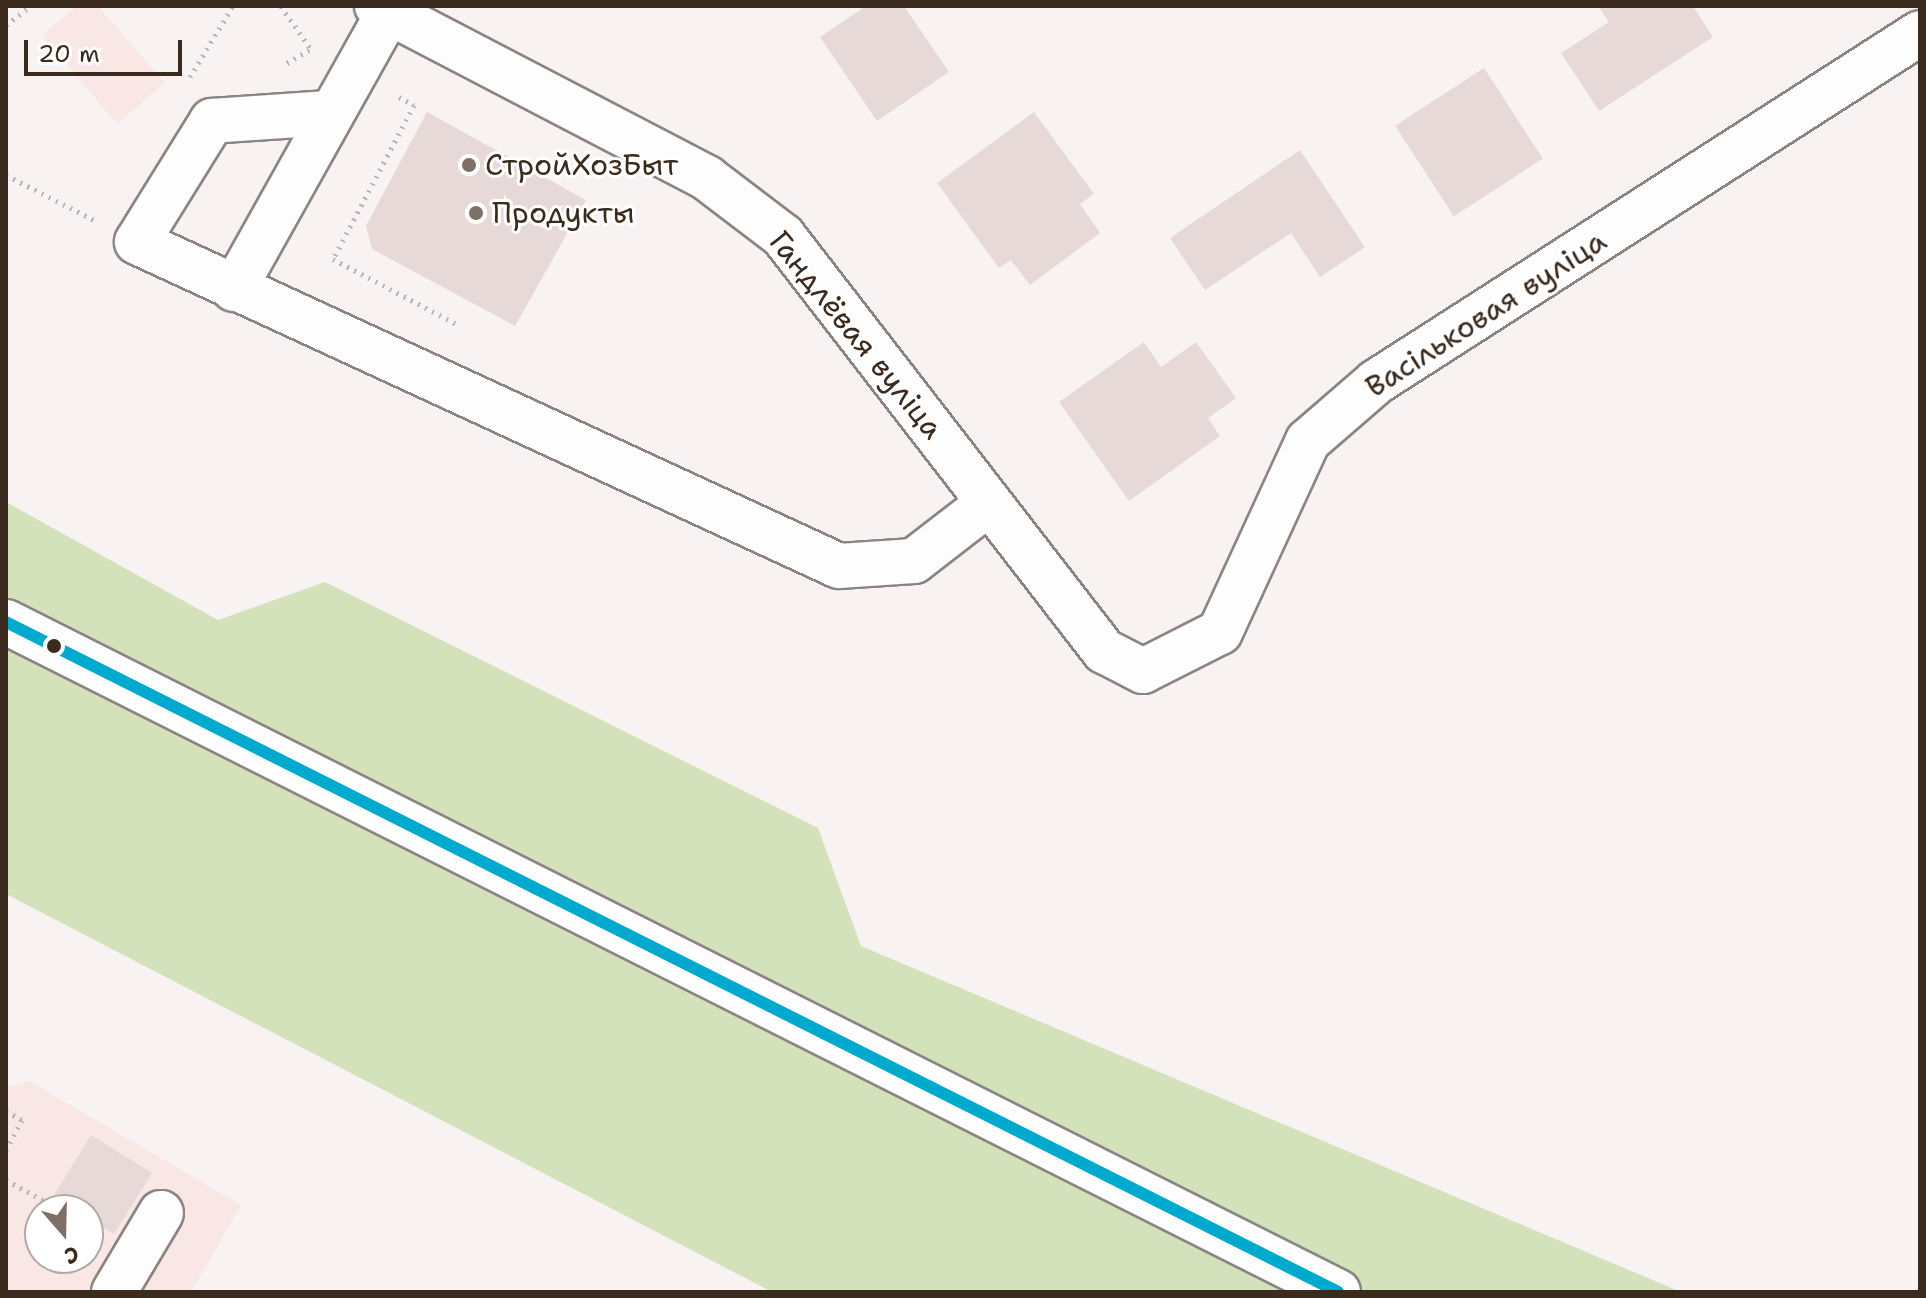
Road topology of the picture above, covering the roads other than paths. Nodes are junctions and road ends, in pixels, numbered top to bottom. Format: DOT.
graph roads {
  1 [pos="382,10"];
  2 [pos="1920,33"];
  3 [pos="328,113"];
  4 [pos="234,289"];
  5 [pos="989,503"];
  6 [pos="6,622"];
  7 [pos="1143,671"];
  8 [pos="161,1213"];
  9 [pos="114,1292"];
  10 [pos="1338,1292"];
  1 -- 3 [label="street"];
  1 -- 5 [label="street, Гандлёвая вуліца"];
  2 -- 7 [label="street, Васільковая вуліца"];
  3 -- 4 [label="street"];
  3 -- 4 [label="street"];
  4 -- 5 [label="street"];
  5 -- 7 [label="street, Гандлёвая вуліца"];
  6 -- 10 [label="street"];
  8 -- 9 [label="street"];
}
